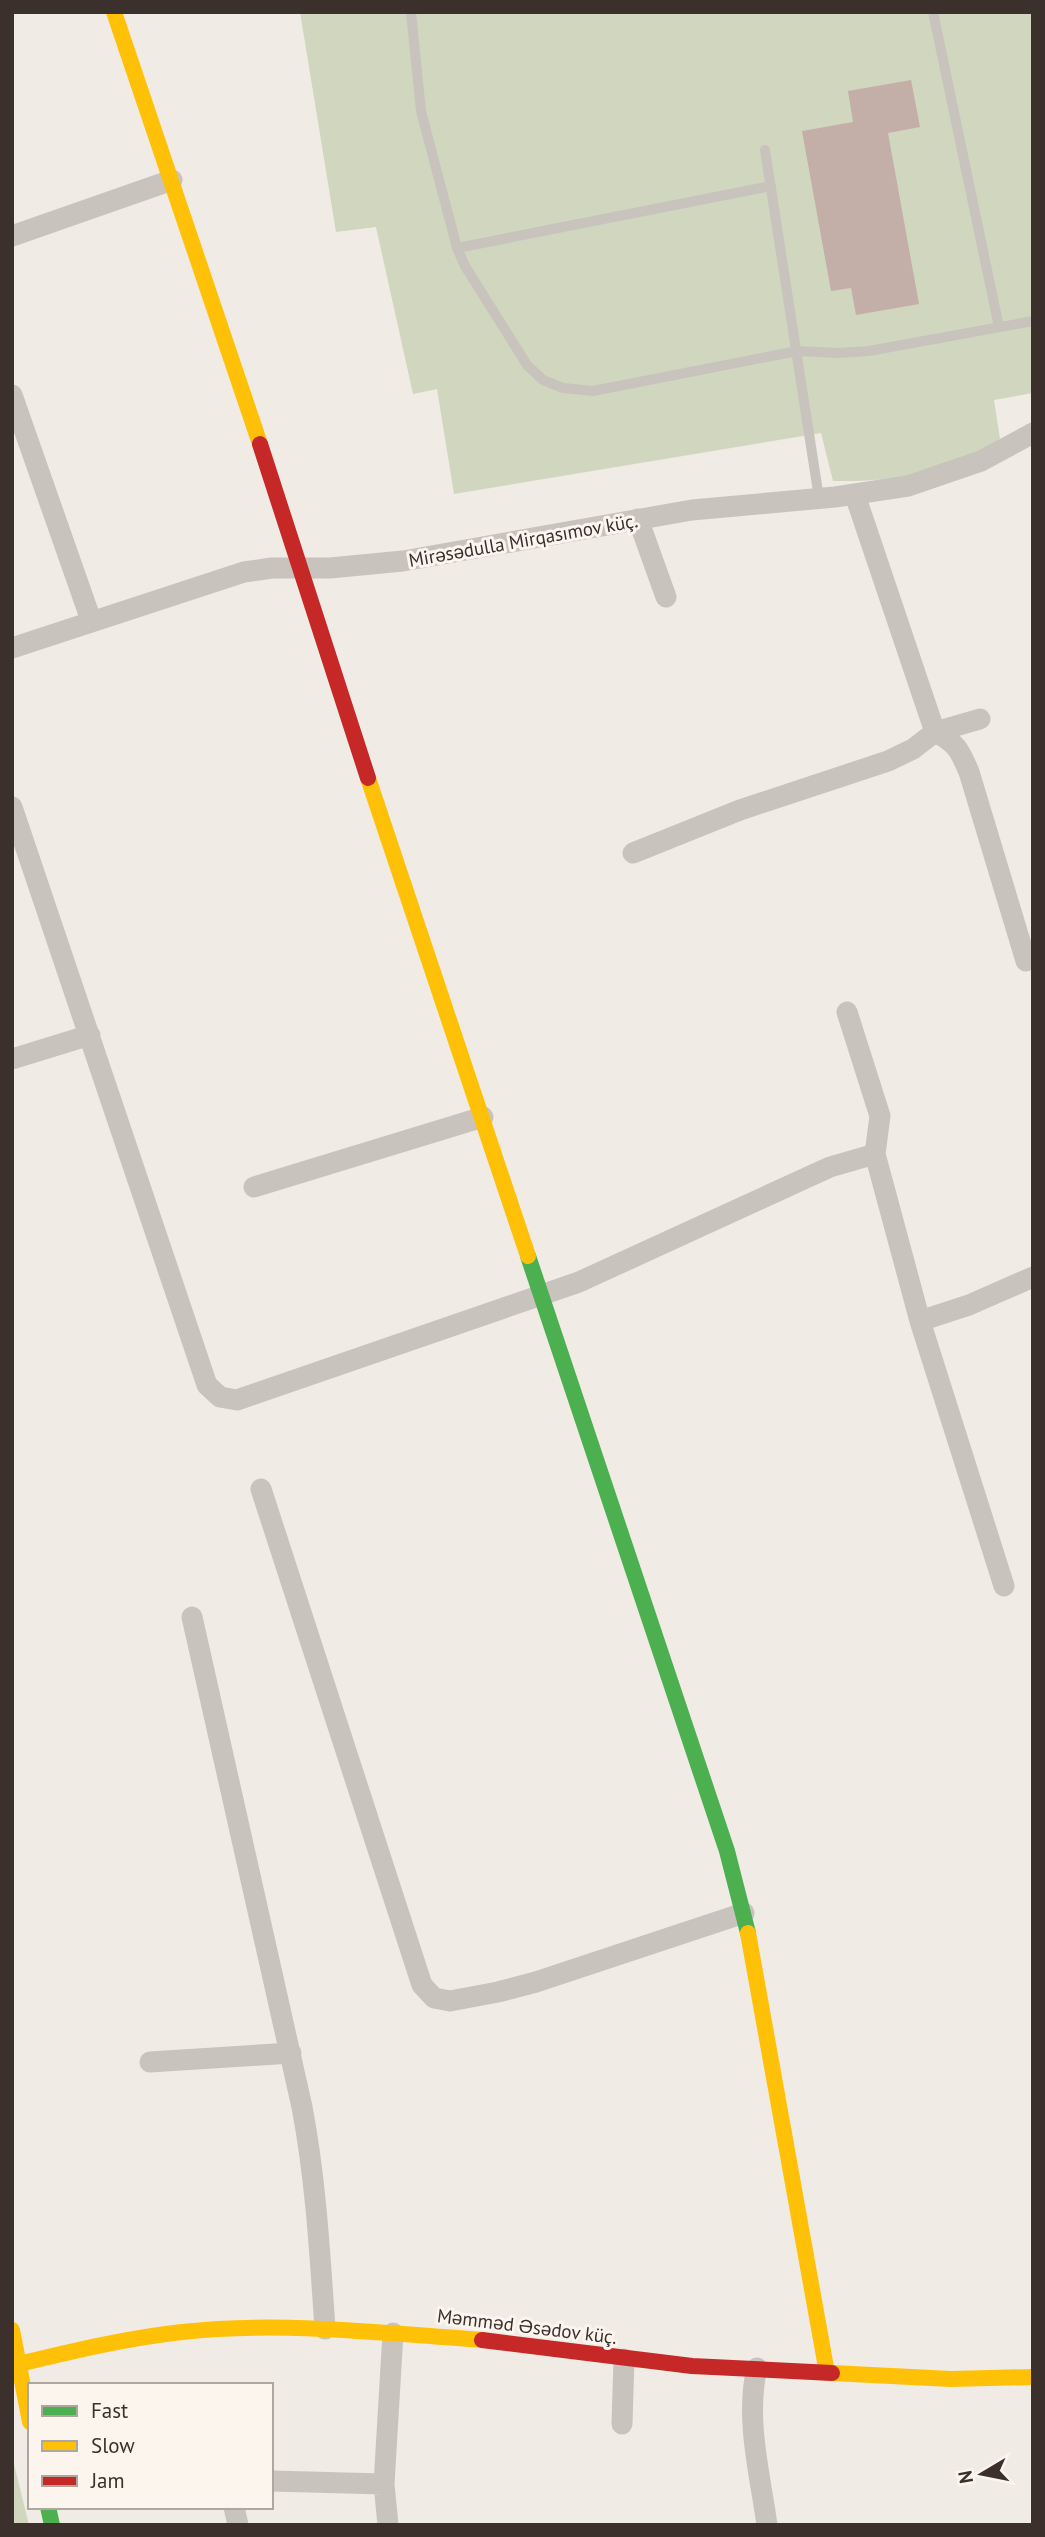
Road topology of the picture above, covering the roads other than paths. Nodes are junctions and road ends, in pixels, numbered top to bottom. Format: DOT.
graph roads {
  1 [pos="114,12"];
  2 [pos="411,12"];
  3 [pos="933,12"];
  4 [pos="765,150"];
  5 [pos="172,180"];
  6 [pos="771,186"];
  7 [pos="12,236"];
  8 [pos="457,248"];
  9 [pos="1033,321"];
  10 [pos="999,327"];
  11 [pos="797,351"];
  12 [pos="12,395"];
  13 [pos="1033,433"];
  14 [pos="855,495"];
  15 [pos="819,498"];
  16 [pos="638,519"];
  17 [pos="300,569"];
  18 [pos="666,597"];
  19 [pos="91,620"];
  20 [pos="12,648"];
  21 [pos="980,719"];
  22 [pos="935,732"];
  23 [pos="12,807"];
  24 [pos="633,853"];
  25 [pos="1027,961"];
  26 [pos="847,1012"];
  27 [pos="90,1035"];
  28 [pos="12,1059"];
  29 [pos="483,1117"];
  30 [pos="875,1154"];
  31 [pos="254,1187"];
  32 [pos="1033,1277"];
  33 [pos="543,1295"];
  34 [pos="920,1321"];
  35 [pos="261,1489"];
  36 [pos="1004,1586"];
  37 [pos="192,1617"];
  38 [pos="744,1913"];
  39 [pos="290,2053"];
  40 [pos="150,2062"];
  41 [pos="325,2329"];
  42 [pos="12,2330"];
  43 [pos="393,2333"];
  44 [pos="624,2359"];
  45 [pos="15,2365"];
  46 [pos="757,2368"];
  47 [pos="827,2373"];
  48 [pos="1033,2377"];
  49 [pos="28,2414"];
  50 [pos="622,2424"];
  51 [pos="273,2481"];
  52 [pos="384,2484"];
  53 [pos="388,2525"];
  54 [pos="766,2525"];
  1 -- 5 [label="street"];
  2 -- 8 [label="lane"];
  3 -- 10 [label="lane"];
  4 -- 6 [label="lane"];
  5 -- 7 [label="street"];
  5 -- 17 [label="street"];
  6 -- 8 [label="lane"];
  6 -- 11 [label="lane"];
  8 -- 11 [label="lane"];
  9 -- 10 [label="lane"];
  10 -- 11 [label="lane"];
  11 -- 15 [label="lane"];
  12 -- 19 [label="street"];
  13 -- 14 [label="street, Mirəsədulla Mirqasımov küç."];
  14 -- 15 [label="street, Mirəsədulla Mirqasımov küç."];
  14 -- 22 [label="street"];
  15 -- 16 [label="street, Mirəsədulla Mirqasımov küç."];
  16 -- 17 [label="street, Mirəsədulla Mirqasımov küç."];
  16 -- 18 [label="street"];
  17 -- 19 [label="street, Mirəsədulla Mirqasımov küç."];
  17 -- 29 [label="street"];
  19 -- 20 [label="street, Mirəsədulla Mirqasımov küç."];
  21 -- 22 [label="street"];
  22 -- 24 [label="street"];
  22 -- 25 [label="street"];
  23 -- 27 [label="street"];
  26 -- 30 [label="street"];
  27 -- 28 [label="street"];
  27 -- 33 [label="street"];
  29 -- 31 [label="street"];
  29 -- 33 [label="street"];
  30 -- 33 [label="street"];
  30 -- 34 [label="street"];
  32 -- 34 [label="street"];
  33 -- 38 [label="street"];
  34 -- 36 [label="street"];
  35 -- 38 [label="street"];
  37 -- 39 [label="street"];
  38 -- 47 [label="street"];
  39 -- 40 [label="street"];
  39 -- 41 [label="street"];
  41 -- 43 [label="street, Məmməd Əsədov küç."];
  41 -- 45 [label="street, Məmməd Əsədov küç."];
  42 -- 45 [label="street"];
  43 -- 44 [label="street, Məmməd Əsədov küç."];
  43 -- 52 [label="street"];
  44 -- 46 [label="street, Məmməd Əsədov küç."];
  44 -- 50 [label="street"];
  45 -- 49 [label="street"];
  46 -- 47 [label="street, Məmməd Əsədov küç."];
  46 -- 54 [label="street"];
  47 -- 48 [label="street, Məmməd Əsədov küç."];
  51 -- 52 [label="street"];
  52 -- 53 [label="street"];
}
